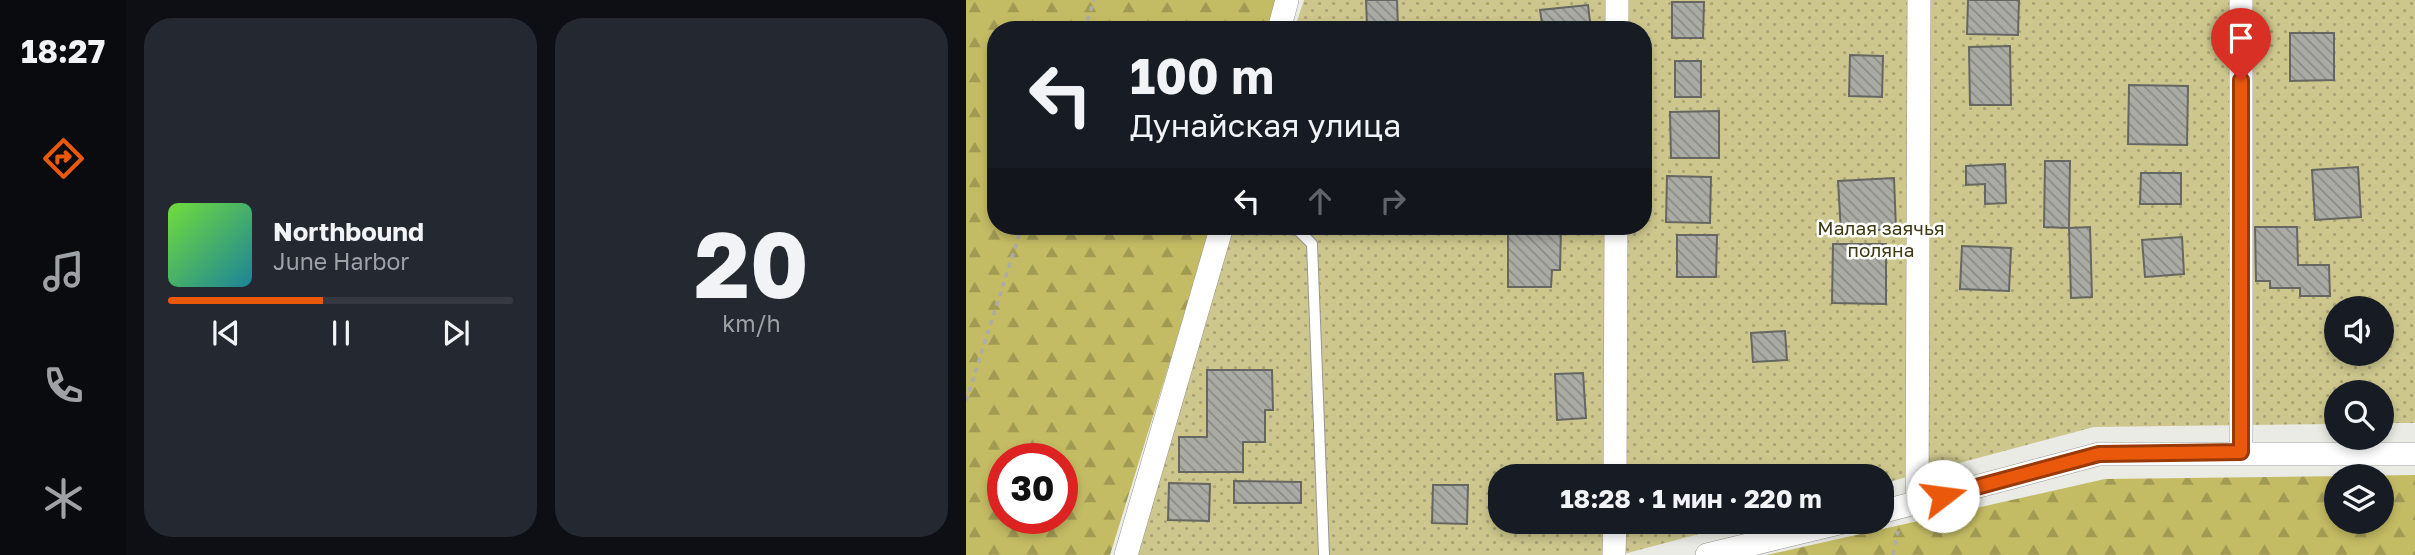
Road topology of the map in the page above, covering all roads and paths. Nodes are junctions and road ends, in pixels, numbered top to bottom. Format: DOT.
graph roads {
  1 [pos="1094,0"];
  2 [pos="1287,0"];
  3 [pos="1617,0"];
  4 [pos="1919,0"];
  5 [pos="2241,0"];
  6 [pos="1087,21"];
  7 [pos="1281,21"];
  8 [pos="1617,21"];
  9 [pos="1019,235"];
  10 [pos="1219,235"];
  11 [pos="1303,235"];
  12 [pos="1616,235"];
  13 [pos="966,401"];
  14 [pos="2241,452"];
  15 [pos="2415,454"];
  16 [pos="1615,464"];
  17 [pos="1917,503"];
  18 [pos="1894,509"];
  19 [pos="1615,534"];
  20 [pos="1794,534"];
  21 [pos="1126,555"];
  22 [pos="1324,555"];
  23 [pos="1614,555"];
  24 [pos="1707,555"];
  1 -- 6 [label="path"];
  2 -- 7 [label="street"];
  3 -- 8 [label="street"];
  4 -- 17 [label="street"];
  5 -- 14 [label="street"];
  9 -- 13 [label="path"];
  10 -- 21 [label="street"];
  11 -- 22 [label="lane"];
  12 -- 16 [label="street"];
  14 -- 15 [label="street"];
  14 -- 17 [label="street"];
  17 -- 18 [label="street"];
  19 -- 23 [label="street"];
  20 -- 24 [label="street"];
}
